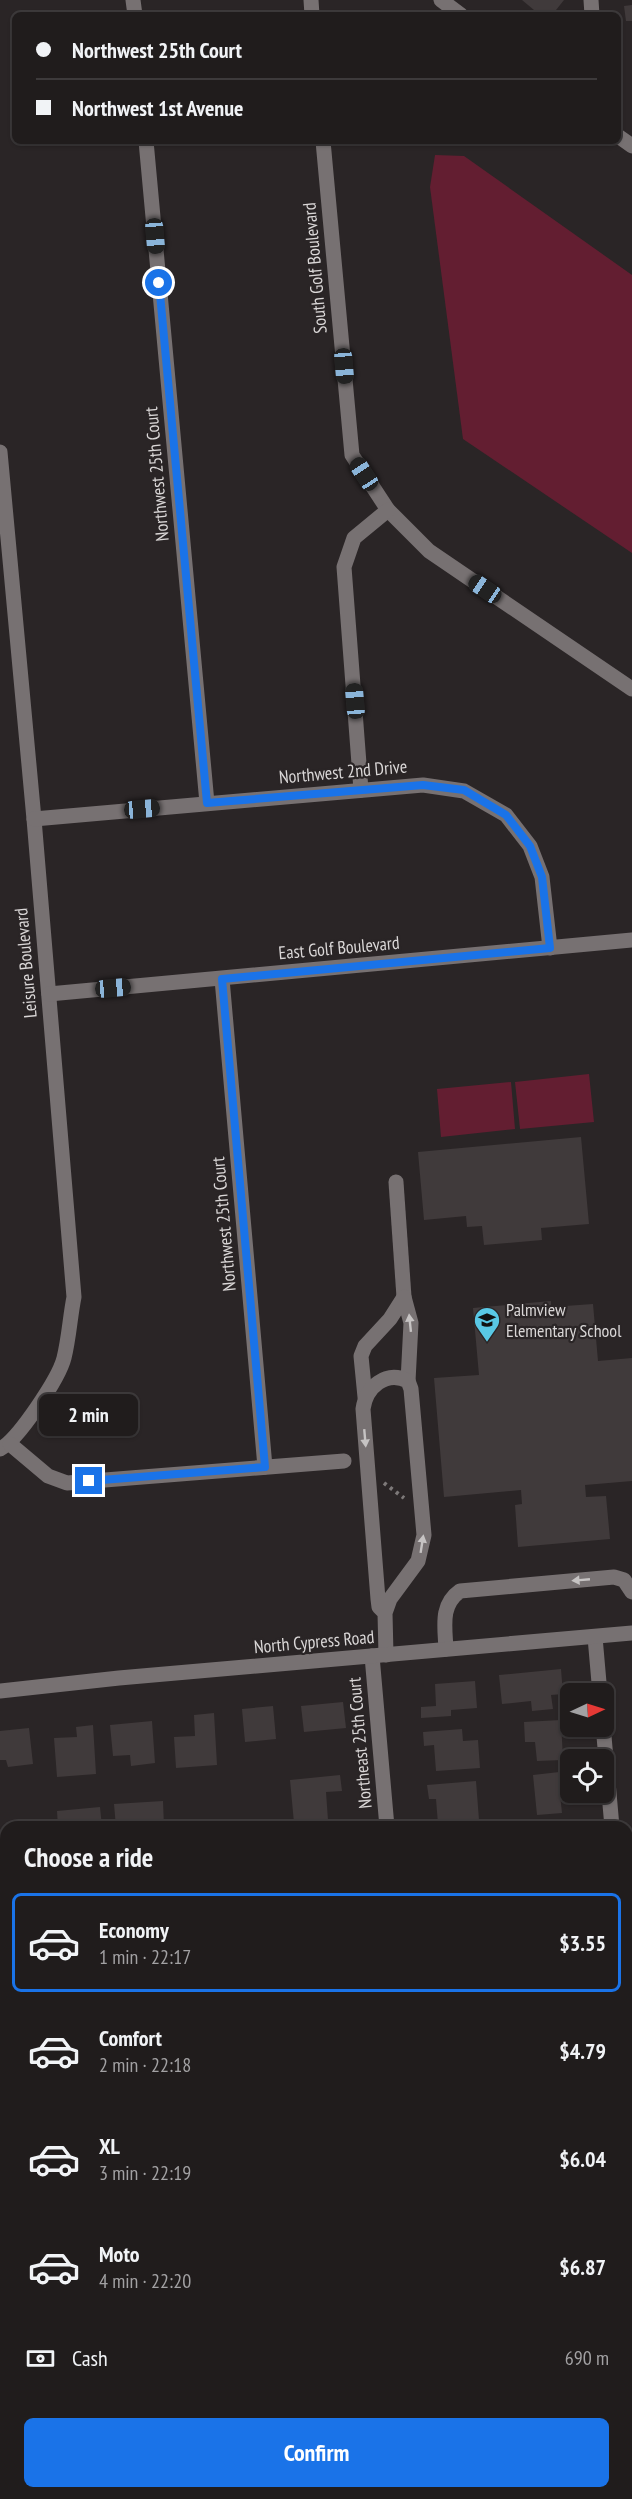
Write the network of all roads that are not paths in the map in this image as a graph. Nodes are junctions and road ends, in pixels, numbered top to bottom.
1 (441, 0) edge
2 (457, 12) edge
3 (146, 144) edge
4 (323, 144) edge
5 (0, 452) edge
6 (388, 510) junction
7 (7, 609) edge
8 (632, 689) edge
9 (361, 790) junction
10 (207, 803) junction
11 (34, 819) junction
12 (632, 940) edge
13 (550, 948) junction
14 (222, 979) junction
15 (49, 994) junction
16 (396, 1182) dead end
17 (404, 1297) junction
18 (408, 1381) junction
19 (365, 1397) junction
20 (5, 1447) edge
21 (344, 1461) dead end
22 (265, 1467) junction
23 (376, 1567) junction
24 (405, 1580) junction
25 (632, 1592) edge
26 (384, 1613) junction
27 (632, 1633) edge
28 (595, 1637) junction
29 (447, 1649) junction
30 (379, 1655) junction
31 (599, 1683) edge
32 (0, 1691) edge
33 (604, 1737) edge
34 (387, 1821) edge
35 (611, 1821) edge

1 - 2 street
3 - 10 street, Northwest 25th Court
4 - 6 street, South Golf Boulevard
5 - 7 street, Leisure Boulevard
6 - 8 street, South Golf Boulevard
6 - 9 street
7 - 11 street, Leisure Boulevard
9 - 10 street, Northwest 2nd Drive
9 - 13 street, Northwest 2nd Drive
10 - 11 street, Northwest 2nd Drive
11 - 15 street, Leisure Boulevard
12 - 13 street, East Golf Boulevard
13 - 14 street, East Golf Boulevard
14 - 15 street, East Golf Boulevard
14 - 22 street, Northwest 25th Court
15 - 20 street, Leisure Boulevard
16 - 17 street
18 -> 17 street
17 - 19 street, Northeast 25th Court
18 - 19 street
24 -> 18 street
19 -> 23 street, Northeast 25th Court
20 - 22 street
21 - 22 street
23 - 24 street
23 - 26 street, Northeast 25th Court
24 - 26 street
25 -> 29 street
26 - 30 street, Northeast 25th Court
27 - 28 street, North Cypress Road
28 - 29 street, North Cypress Road
28 - 31 street
29 - 30 street, North Cypress Road
30 - 32 street, North Cypress Road
30 - 34 street, Northeast 25th Court
33 - 35 street

